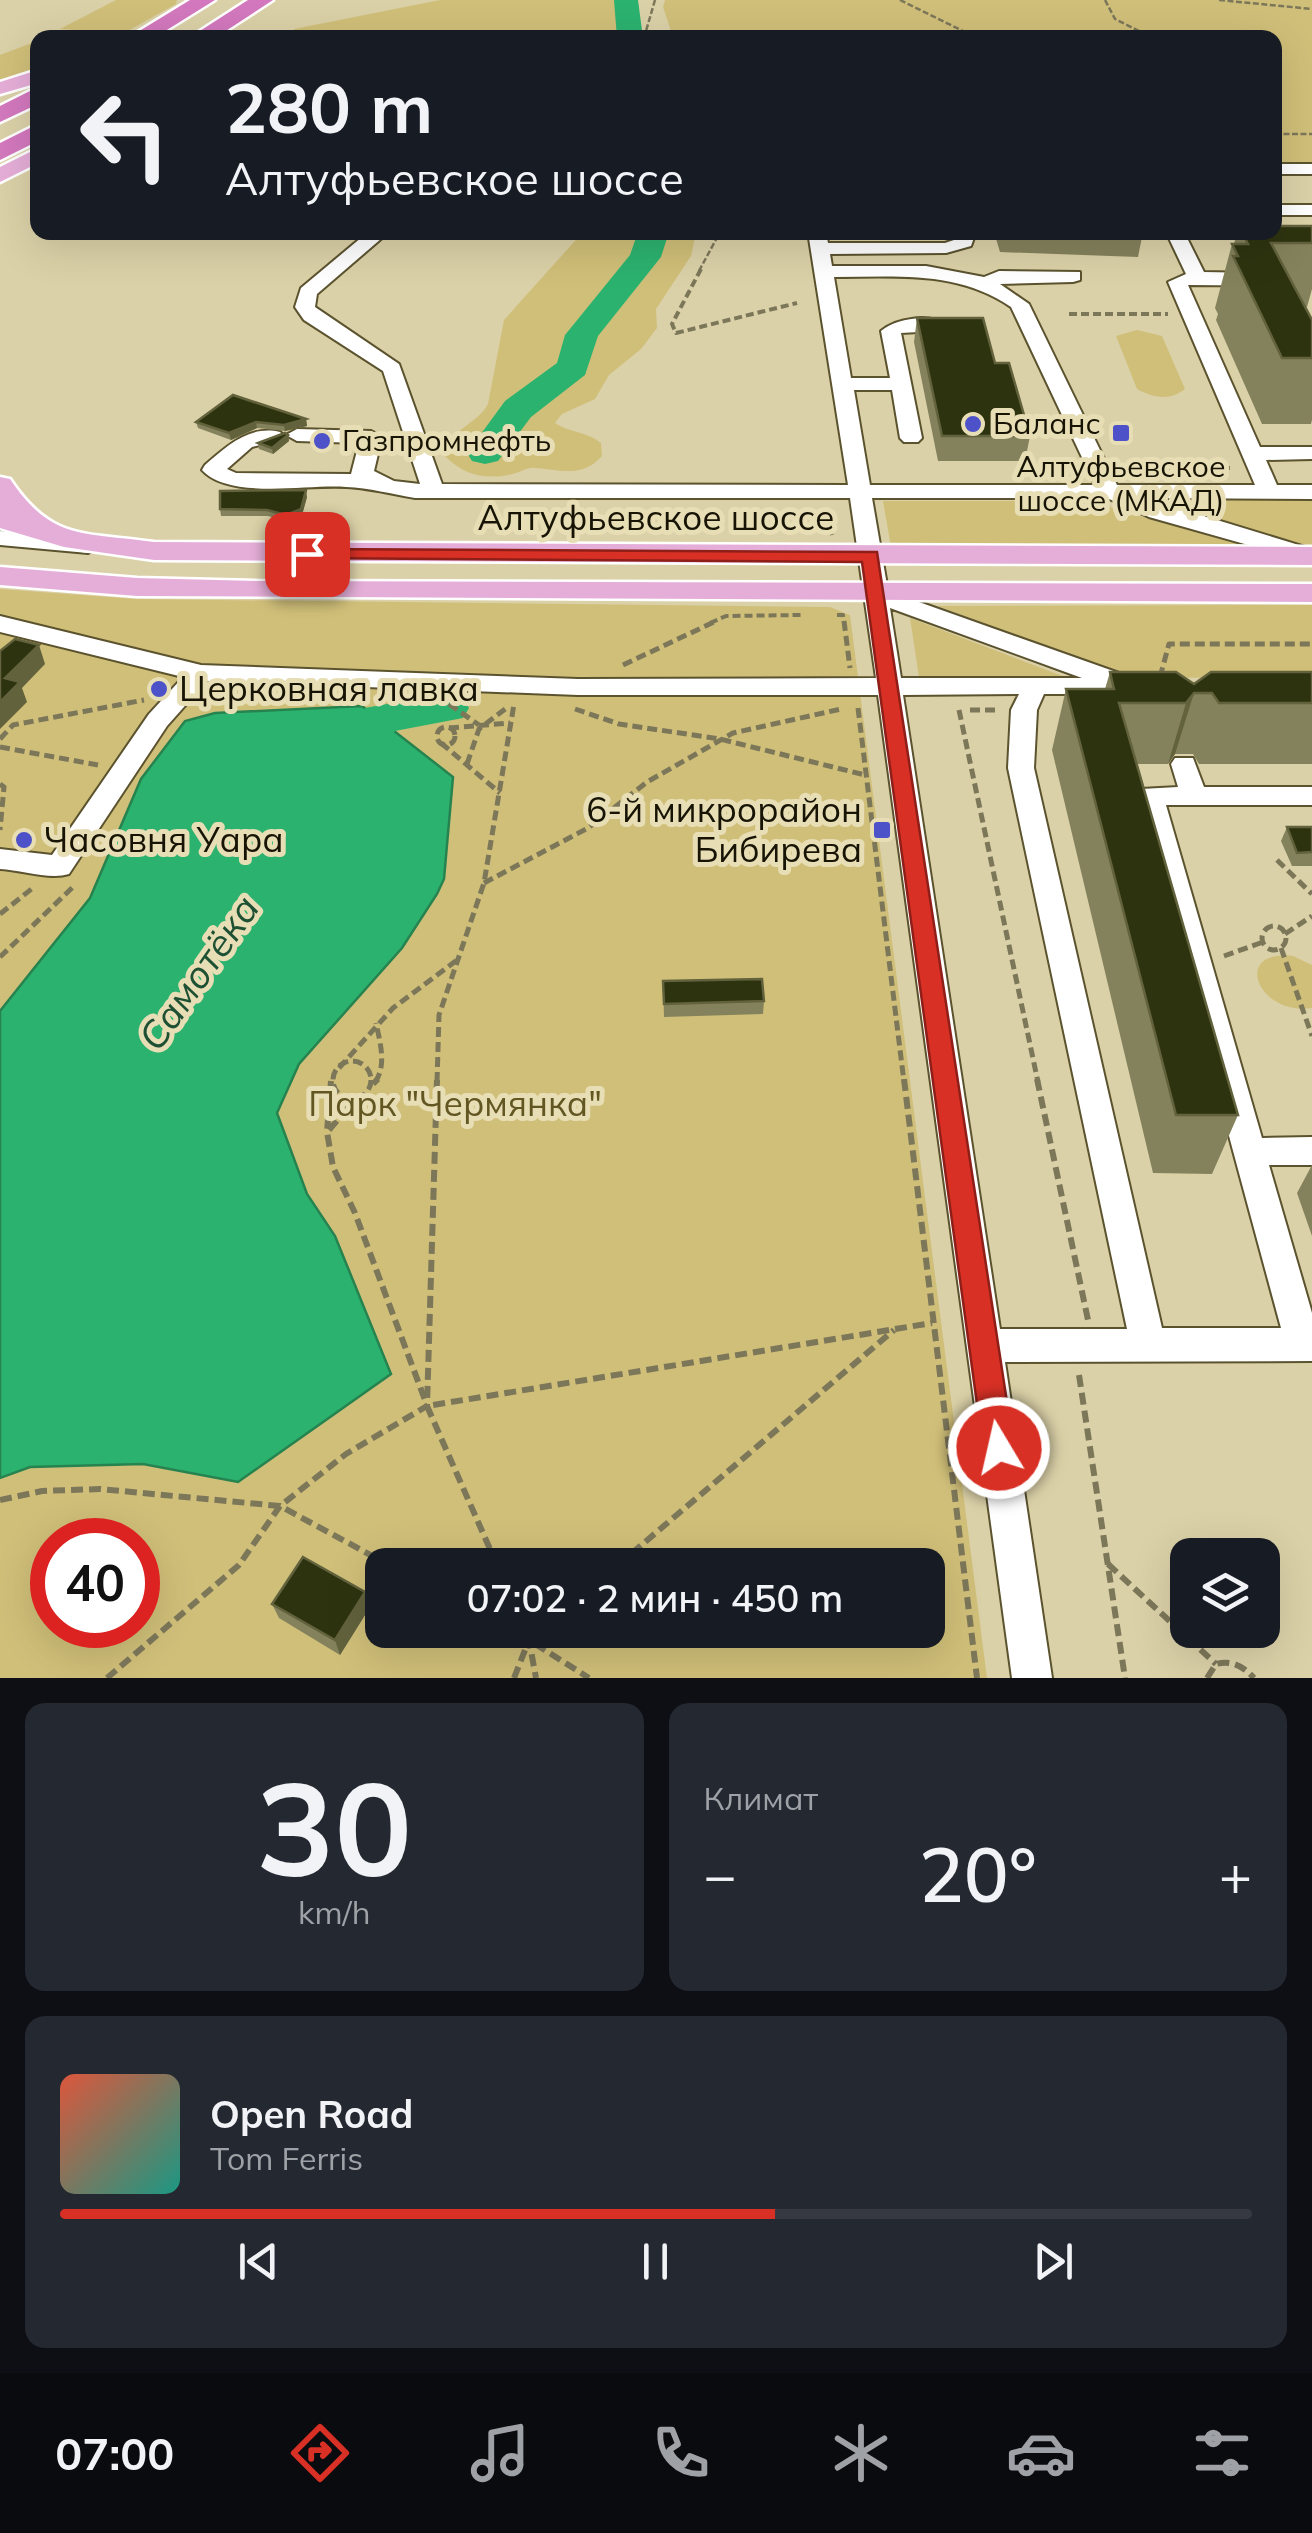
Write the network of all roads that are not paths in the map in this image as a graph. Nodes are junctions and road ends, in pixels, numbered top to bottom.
1 (206, 0) edge
2 (266, 0) edge
3 (178, 9) edge
4 (148, 30) edge
5 (213, 30) edge
6 (227, 30) edge
7 (30, 79) edge
8 (0, 88) edge
9 (30, 98) edge
10 (0, 115) edge
11 (30, 135) edge
12 (0, 152) edge
13 (30, 159) edge
14 (1312, 168) edge
15 (1282, 169) edge
16 (0, 179) edge
17 (1282, 210) edge
18 (1312, 210) edge
19 (370, 240) edge
20 (821, 240) edge
21 (855, 240) edge
22 (966, 240) edge
23 (1180, 240) edge
24 (824, 272) junction
25 (1073, 276) dead end
26 (1198, 277) junction
27 (1312, 280) edge
28 (984, 284) junction
29 (936, 326) edge
30 (841, 384) junction
31 (901, 384) junction
32 (273, 436) edge
33 (297, 436) dead end
34 (912, 438) dead end
35 (1312, 453) edge
36 (1251, 454) junction
37 (0, 486) edge
38 (405, 489) junction
39 (433, 491) junction
40 (858, 491) junction
41 (1110, 491) junction
42 (1269, 492) junction
43 (1312, 492) edge
44 (0, 518) edge
45 (41, 530) junction
46 (0, 538) edge
47 (154, 551) junction
48 (871, 556) junction
49 (1312, 556) edge
50 (0, 576) edge
51 (1312, 593) edge
52 (876, 594) junction
53 (0, 624) edge
54 (202, 673) junction
55 (890, 686) junction
56 (1035, 686) junction
57 (1184, 764) dead end
58 (1194, 796) junction
59 (1312, 796) edge
60 (0, 859) edge
61 (1248, 1152) junction
62 (1312, 1152) edge
63 (1308, 1344) edge
64 (1148, 1345) junction
65 (984, 1346) junction
66 (1032, 1678) edge

1 - 3 highway
2 - 5 highway
2 - 6 main road
3 - 4 highway
7 - 8 main road
9 - 10 highway
11 - 12 highway
13 - 16 main road
14 - 15 street
17 - 18 street
19 - 39 street
20 - 24 street
21 - 22 street
23 - 26 street
24 - 28 street
24 - 30 street
25 - 28 street
26 - 27 street
26 - 36 street
28 - 41 street
29 - 31 street
30 - 31 street
30 - 40 street
31 - 34 street
32 - 38 street
33 - 38 street
35 - 36 street
36 - 42 street
37 - 45 main road
38 - 39 street
39 - 40 street
40 - 41 street
40 - 48 street
41 - 42 street
41 - 49 street
42 - 43 street
44 - 45 main road
45 - 47 main road
46 - 47 street, Алтуфьевское шоссе
47 - 48 main road, Алтуфьевское шоссе
48 - 49 main road, Алтуфьевское шоссе
48 - 52 street
50 - 52 main road
51 - 52 main road
52 - 55 street
52 - 56 street
53 - 54 street
54 - 55 street
54 - 60 street
55 - 56 street
55 - 65 street
56 - 64 street
57 - 58 street
58 - 59 street
58 - 61 street
61 - 62 street
61 - 63 street
63 - 64 street
64 - 65 street
65 - 66 street

